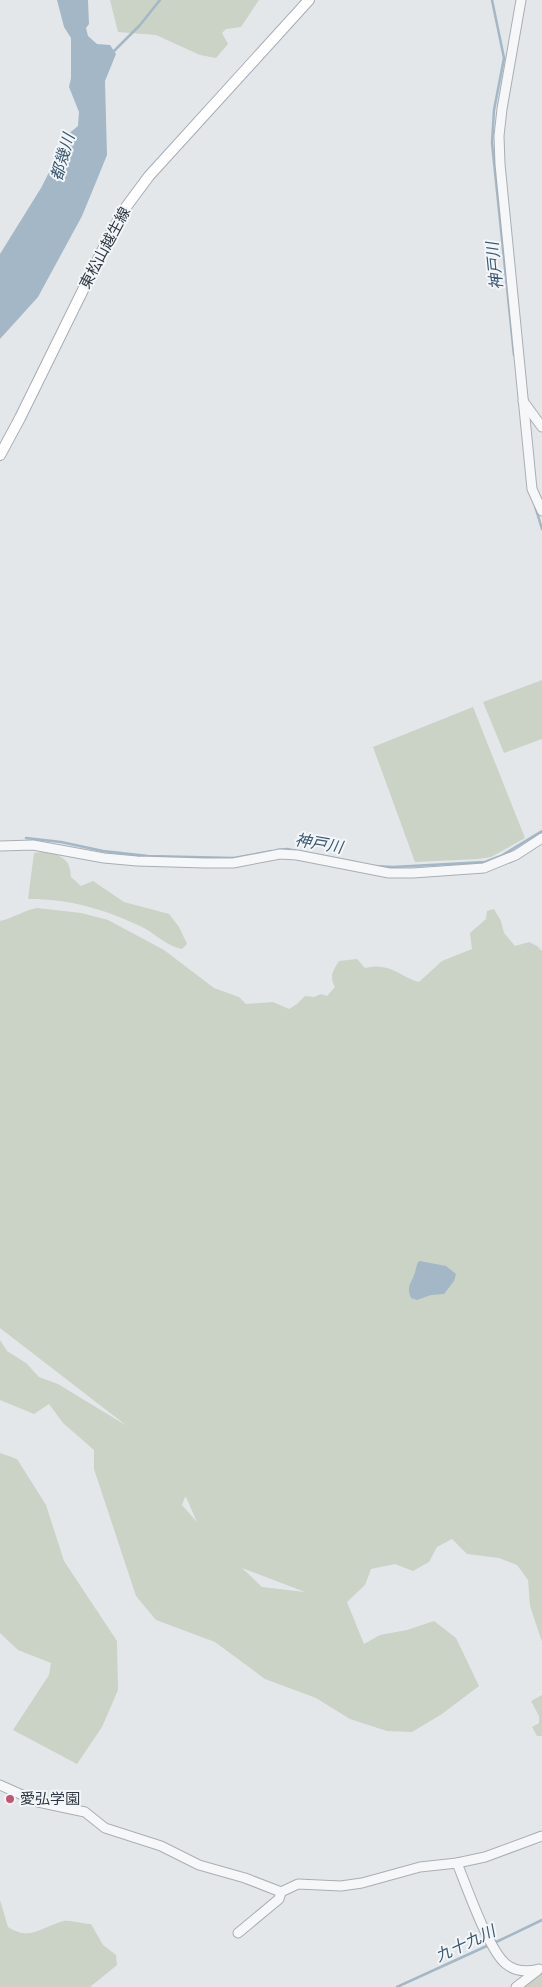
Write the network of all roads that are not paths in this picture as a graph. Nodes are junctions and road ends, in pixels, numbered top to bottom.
1 (309, 0) edge
2 (520, 0) edge
3 (523, 401) junction
4 (542, 427) edge
5 (0, 455) edge
6 (542, 511) edge
7 (542, 838) edge
8 (0, 846) edge
9 (0, 1785) edge
10 (542, 1836) edge
11 (456, 1863) junction
12 (281, 1892) junction
13 (238, 1933) dead end
14 (541, 1969) edge
15 (516, 1987) edge

1 - 5 main road, 東松山越生線
2 - 3 street
3 - 4 street
3 - 6 street
7 - 8 street
9 - 12 street
10 - 11 street
11 - 12 street
11 - 14 street
12 - 13 street
14 - 15 street

